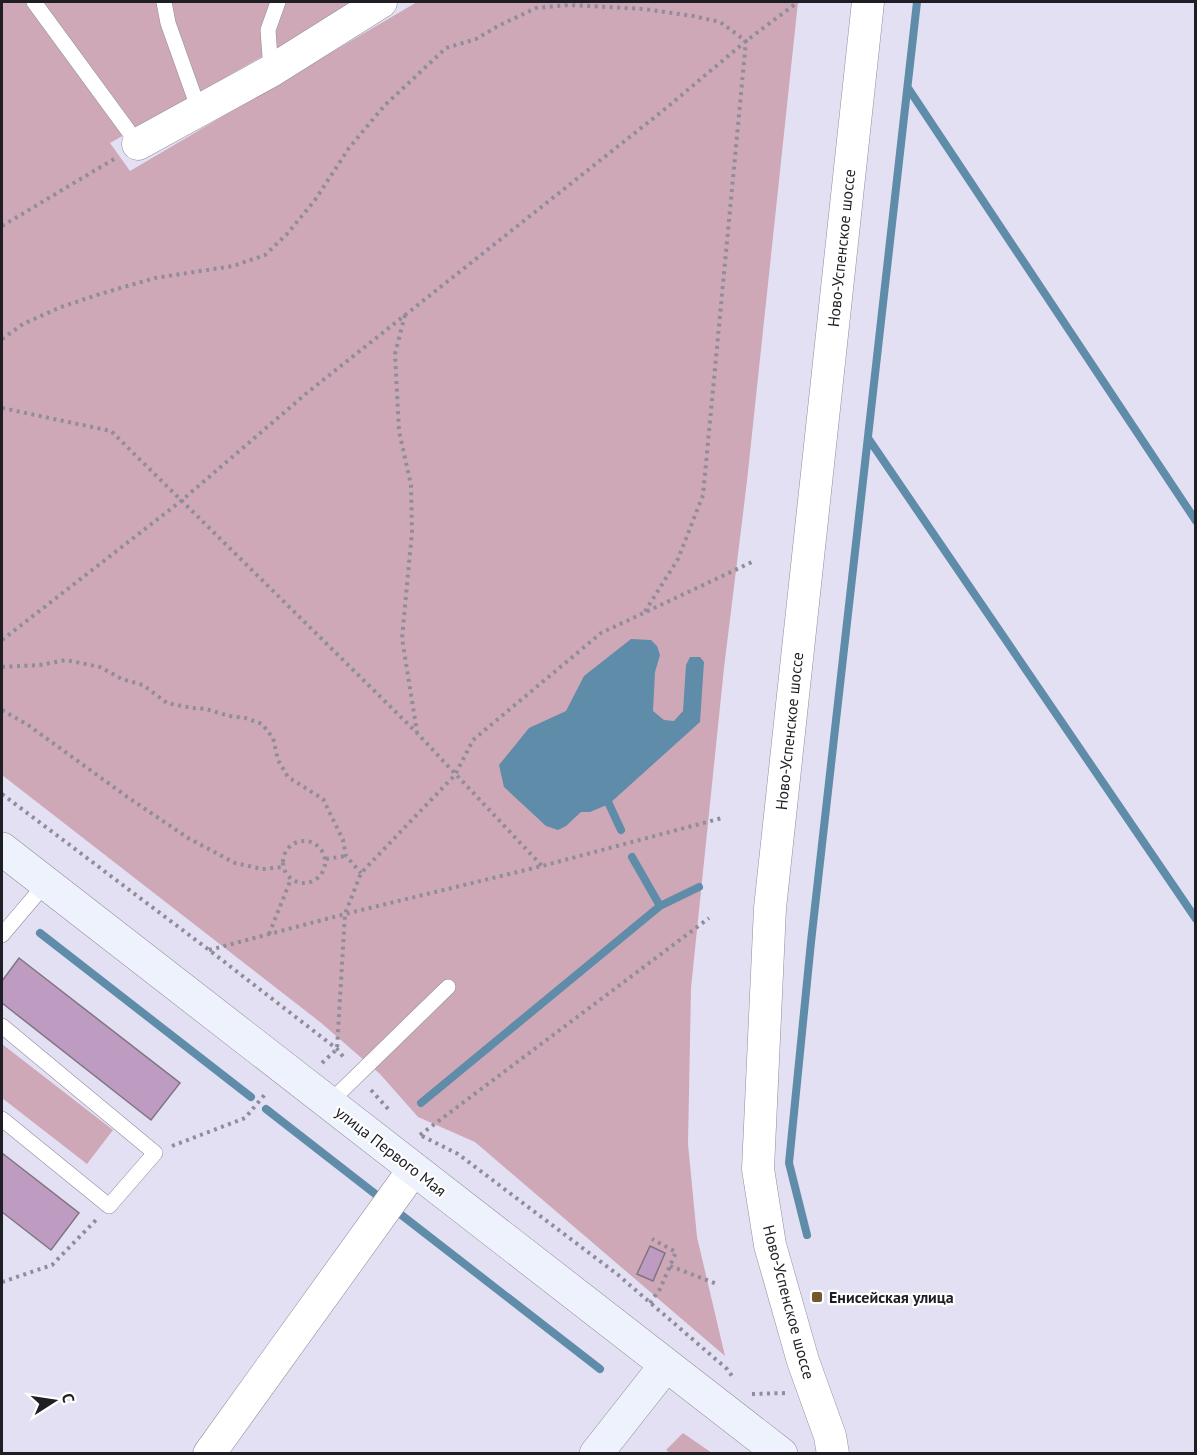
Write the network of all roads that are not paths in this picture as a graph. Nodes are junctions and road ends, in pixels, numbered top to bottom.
1 (34, 2) edge
2 (164, 2) edge
3 (278, 2) edge
4 (381, 2) edge
5 (868, 2) edge
6 (271, 71) junction
7 (199, 110) junction
8 (138, 144) joint
9 (2, 849) edge
10 (46, 883) junction
11 (2, 935) edge
12 (448, 987) dead end
13 (2, 1026) edge
14 (329, 1103) junction
15 (2, 1119) edge
16 (414, 1169) junction
17 (666, 1365) junction
18 (209, 1454) edge
19 (596, 1454) edge
20 (781, 1454) edge
21 (833, 1454) edge

1 - 8 lane
2 - 7 lane
3 - 6 lane
4 - 6 street
5 - 21 street, Ново-Успенское шоссе
6 - 7 street
7 - 8 street
9 - 10 street, улица Первого Мая
10 - 11 lane
10 - 14 street, улица Первого Мая
12 - 14 lane
13 - 15 lane
14 - 16 street, улица Первого Мая
16 - 17 street, улица Первого Мая
16 - 18 street
17 - 19 street
17 - 20 street, улица Первого Мая

